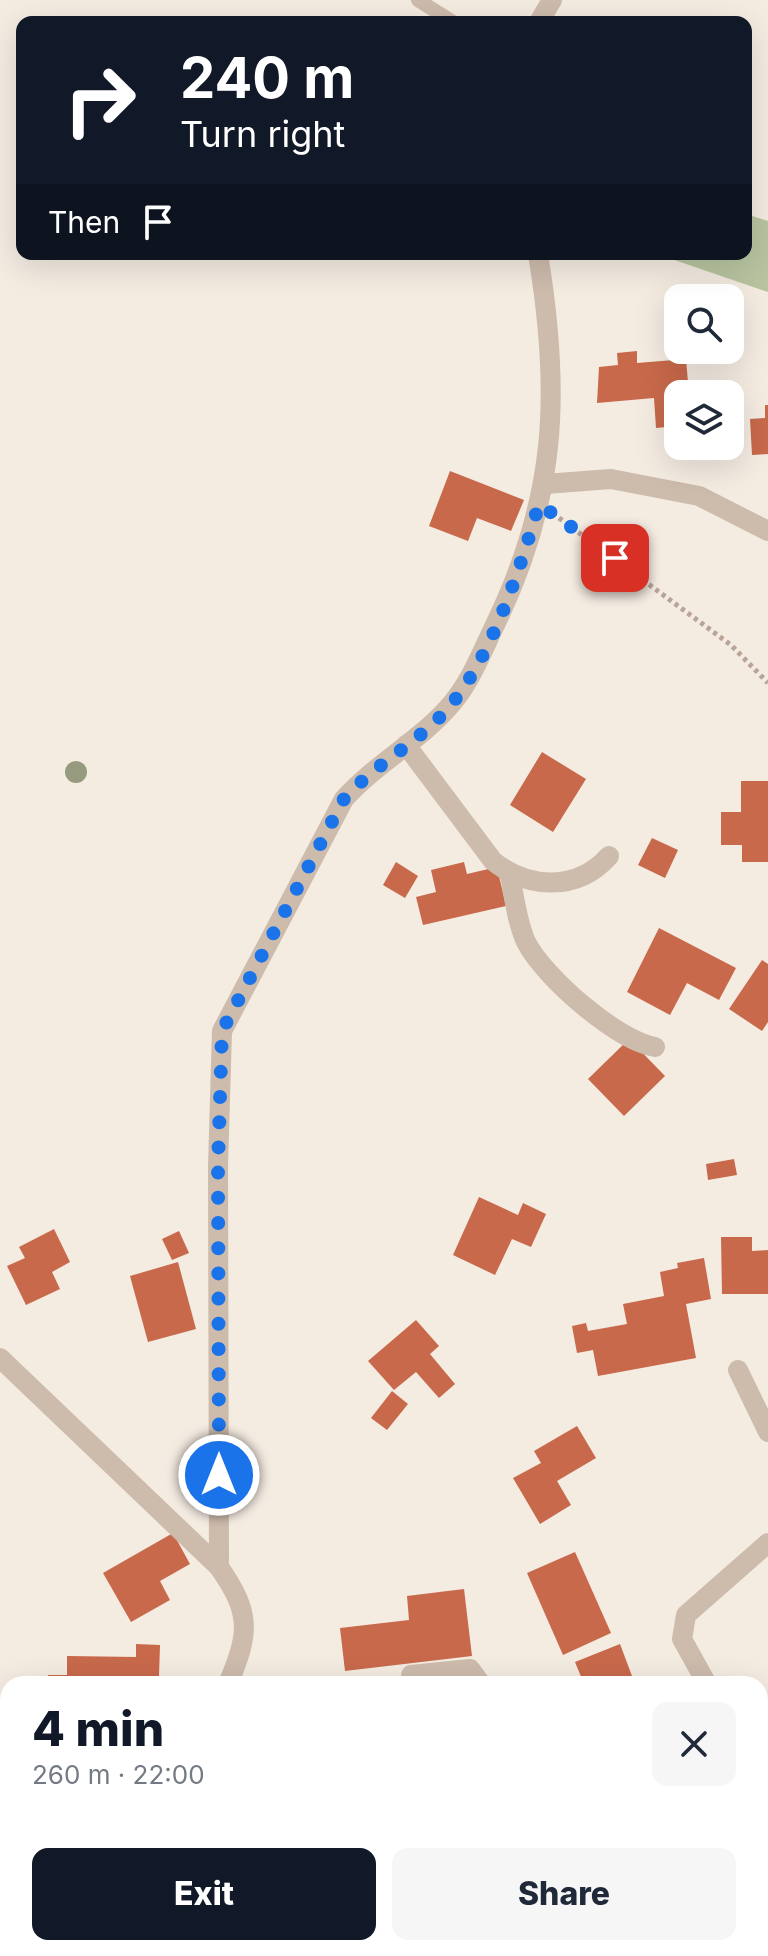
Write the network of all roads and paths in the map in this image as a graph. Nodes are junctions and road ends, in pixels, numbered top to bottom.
1 (418, 0) edge
2 (443, 16) edge
3 (539, 260) edge
4 (545, 484) junction
5 (539, 504) junction
6 (768, 531) edge
7 (768, 683) edge
8 (406, 745) junction
9 (609, 856) dead end
10 (510, 875) junction
11 (655, 1047) dead end
12 (0, 1358) edge
13 (738, 1370) dead end
14 (768, 1432) edge
15 (768, 1543) edge
16 (219, 1567) junction
17 (411, 1675) dead end
18 (230, 1676) edge
19 (475, 1676) edge
20 (703, 1676) edge

1 - 2 lane
3 - 4 street
4 - 5 street
4 - 6 street
5 - 7 path
5 - 8 street
8 - 10 street
8 - 16 street
9 - 10 street
10 - 11 street
12 - 16 street
13 - 14 street
15 - 20 street
16 - 18 street
17 - 19 street

